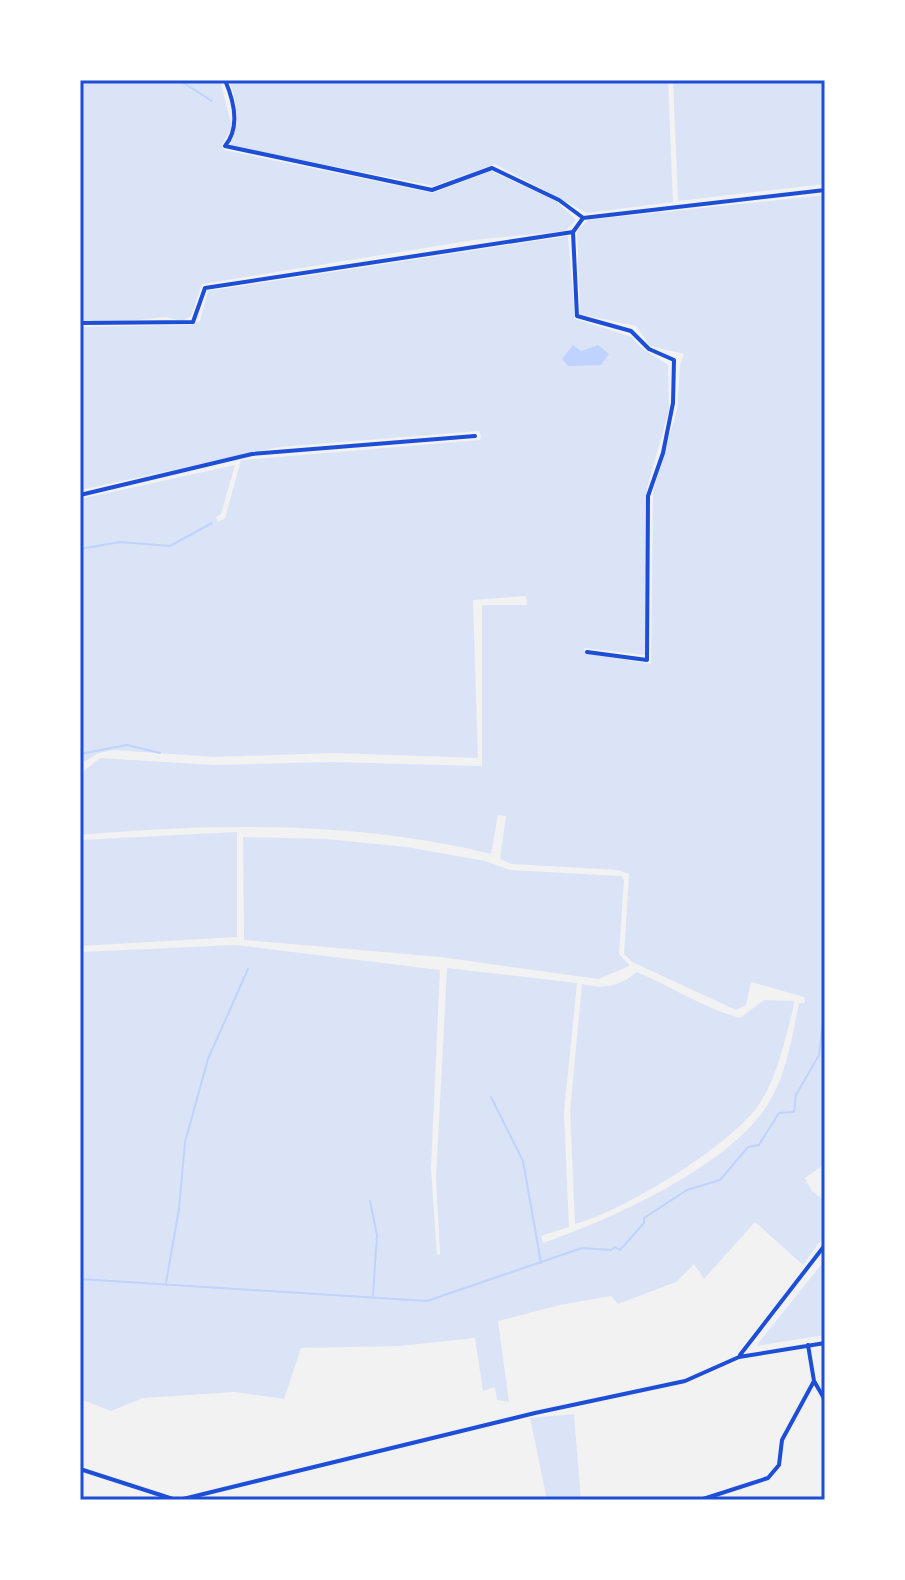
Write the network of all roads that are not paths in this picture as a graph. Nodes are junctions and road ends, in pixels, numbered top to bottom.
1 (225, 80) edge
2 (825, 190) edge
3 (583, 218) junction
4 (573, 232) junction
5 (80, 323) edge
6 (475, 436) dead end
7 (80, 495) edge
8 (587, 652) dead end
9 (825, 1245) edge
10 (825, 1343) edge
11 (808, 1345) junction
12 (739, 1357) junction
13 (814, 1381) junction
14 (825, 1400) edge
15 (80, 1469) edge
16 (178, 1500) edge
17 (700, 1500) edge

1 - 3 street
2 - 3 street
3 - 4 street
4 - 5 street
4 - 8 street
6 - 7 street
9 - 12 street
10 - 11 street
11 - 12 street
11 - 13 street
12 - 16 street
13 - 14 street
13 - 17 street
15 - 16 street

